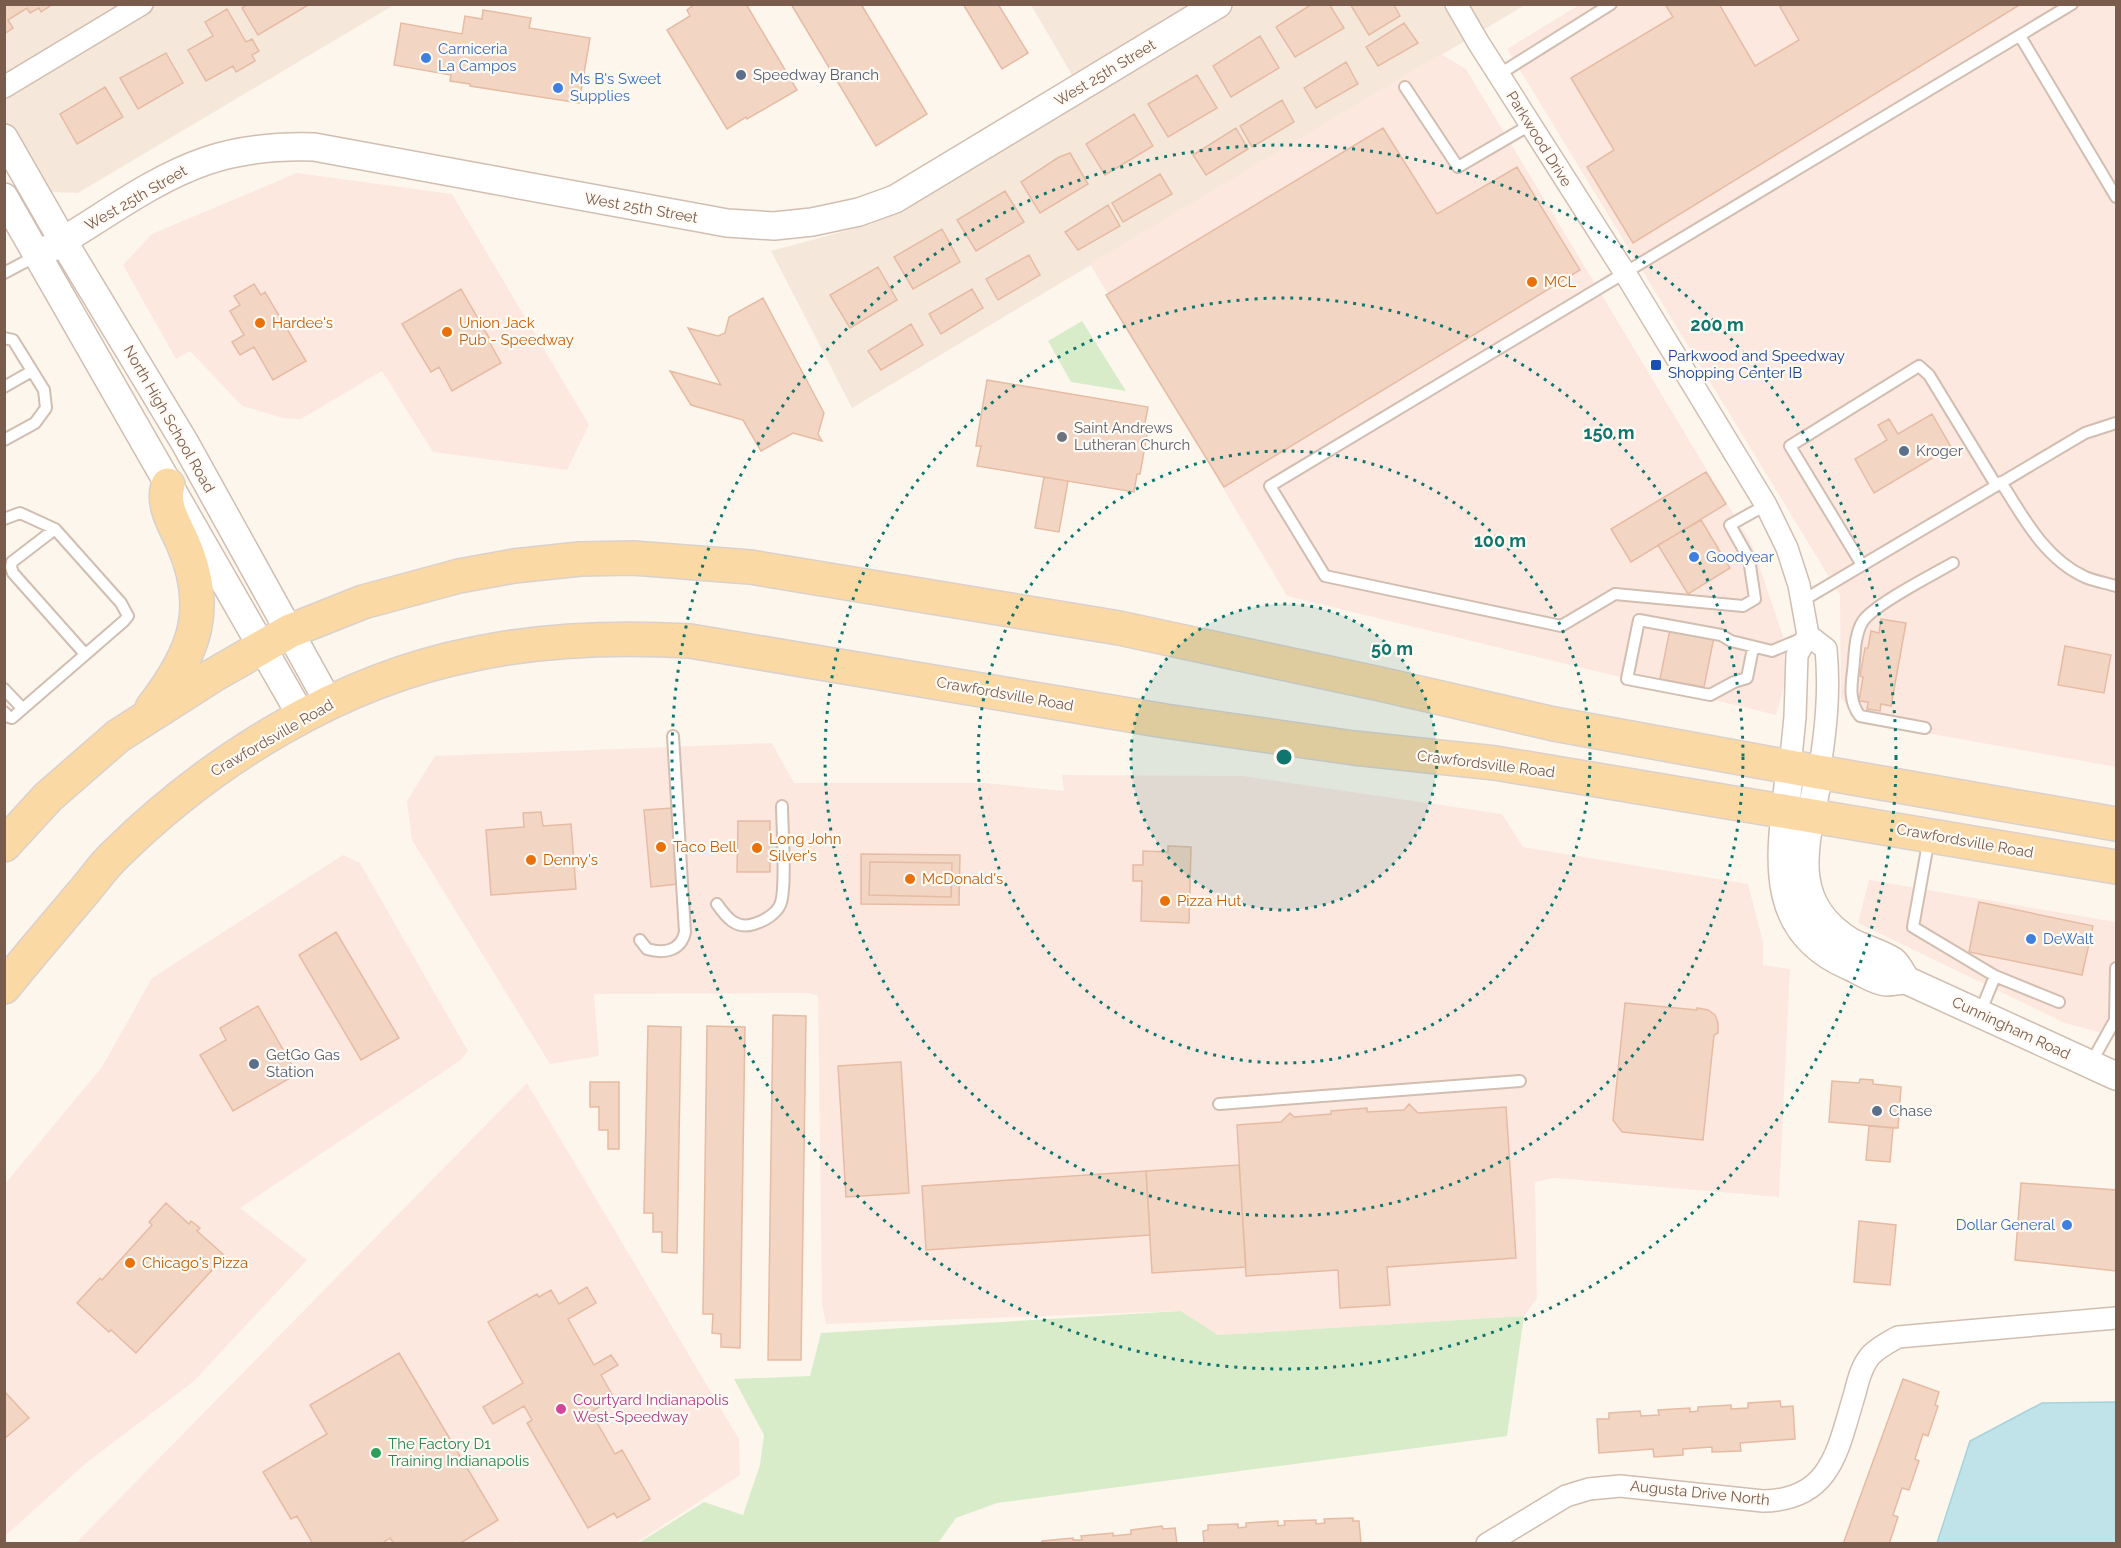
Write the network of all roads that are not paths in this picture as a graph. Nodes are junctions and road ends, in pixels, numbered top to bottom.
1 (1218, 4) edge
2 (1456, 4) edge
3 (1611, 4) edge
4 (2072, 4) edge
5 (137, 6) edge
6 (2020, 36) junction
7 (1498, 75) junction
8 (4, 87) edge
9 (1405, 87) dead end
10 (1530, 125) junction
11 (4, 138) edge
12 (4, 197) edge
13 (2116, 197) edge
14 (63, 241) junction
15 (38, 255) junction
16 (4, 273) edge
17 (1625, 273) junction
18 (4, 338) edge
19 (32, 371) junction
20 (4, 387) edge
21 (2116, 423) edge
22 (4, 440) edge
23 (1999, 484) junction
24 (168, 485) junction
25 (1766, 505) junction
26 (20, 513) junction
27 (4, 519) edge
28 (4, 526) edge
29 (55, 529) junction
30 (1953, 563) dead end
31 (1862, 565) junction
32 (2116, 586) edge
33 (1802, 601) junction
34 (1809, 635) junction
35 (276, 638) junction
36 (1753, 648) junction
37 (85, 654) junction
38 (4, 689) edge
39 (22, 708) junction
40 (316, 710) junction
41 (4, 712) edge
42 (143, 719) junction
43 (1925, 728) dead end
44 (673, 736) dead end
45 (1804, 770) junction
46 (782, 806) dead end
47 (1799, 813) junction
48 (2116, 824) edge
49 (1930, 835) junction
50 (4, 845) edge
51 (2116, 867) edge
52 (717, 904) dead end
53 (640, 940) dead end
54 (2116, 968) edge
55 (1995, 976) junction
56 (4, 987) edge
57 (2059, 1002) dead end
58 (1980, 1014) junction
59 (2091, 1065) junction
60 (2116, 1076) edge
61 (1520, 1081) dead end
62 (1219, 1104) dead end
63 (2116, 1318) edge
64 (1487, 1544) edge

1 - 14 street, West 25th Street
2 - 7 street, Parkwood Drive
3 - 7 lane
4 - 6 lane
5 - 8 street
6 - 13 lane
6 - 17 lane
7 - 10 street, Parkwood Drive
9 - 10 lane
10 - 17 street, Parkwood Drive
11 - 14 street, North High School Road
12 - 15 street, North High School Road
14 - 15 street, West 25th Street
14 - 35 street, North High School Road
15 - 16 lane
15 - 24 street, North High School Road
17 - 25 street, Parkwood Drive
17 - 25 lane
18 - 19 lane
19 - 20 lane
19 - 22 lane
21 - 23 lane
23 - 31 lane
23 - 31 lane
23 - 32 lane
24 - 35 street, North High School Road
24 - 42 main road
25 - 33 street, Parkwood Drive
26 - 27 lane
26 - 28 lane
26 - 29 lane
29 - 37 lane
29 - 37 lane
30 - 43 lane
31 - 33 lane
33 - 34 street, Parkwood Drive
34 - 36 lane
34 - 45 street
34 - 45 street
35 - 40 street, North High School Road
35 - 42 main road
35 - 45 main road
36 - 36 lane
37 - 39 lane
38 - 39 lane
39 - 41 lane
40 - 47 main road, Crawfordsville Road
40 - 56 main road, Crawfordsville Road
42 - 50 main road
44 - 53 lane
45 - 47 street, Cunningham Road
45 - 48 main road
46 - 52 lane
47 - 49 main road, Crawfordsville Road
47 - 58 street, Cunningham Road
49 - 51 main road, Crawfordsville Road
49 - 55 lane
54 - 59 lane
55 - 57 lane
55 - 58 lane
58 - 59 street, Cunningham Road
59 - 60 street, Cunningham Road
61 - 62 lane
63 - 64 street, Augusta Drive North

